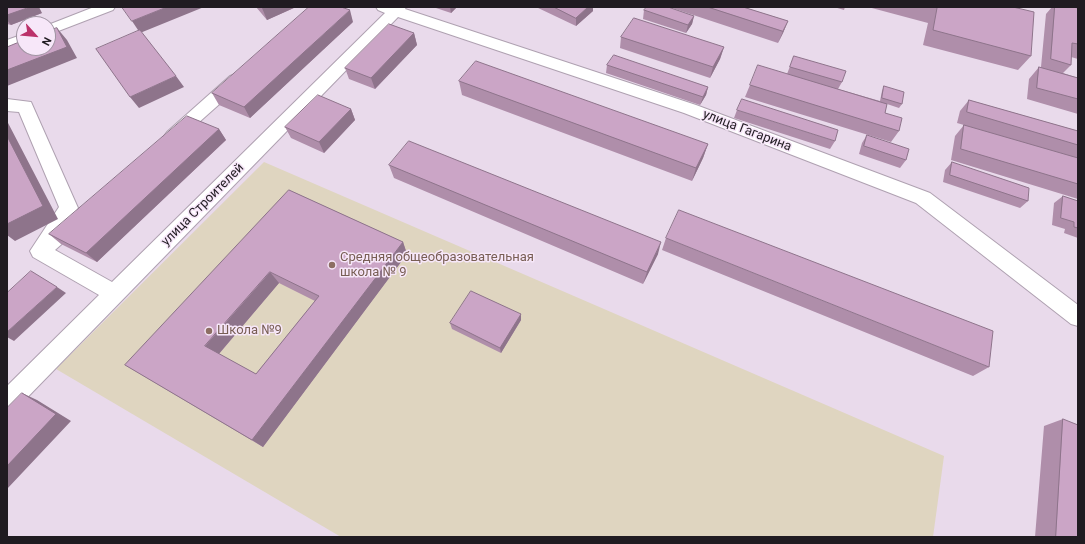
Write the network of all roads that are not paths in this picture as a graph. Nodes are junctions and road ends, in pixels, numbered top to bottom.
1 (108, 7) edge
2 (392, 8) edge
3 (56, 27) edge
4 (248, 69) edge
5 (7, 105) edge
6 (159, 148) edge
7 (88, 210) edge
8 (40, 252) junction
9 (115, 294) junction
10 (1078, 317) edge
11 (7, 402) edge

1 - 3 street
2 - 9 street, улица Строителей
2 - 10 street, улица Гагарина
4 - 6 street
5 - 8 street
7 - 8 street
8 - 9 street
9 - 11 street, улица Строителей

